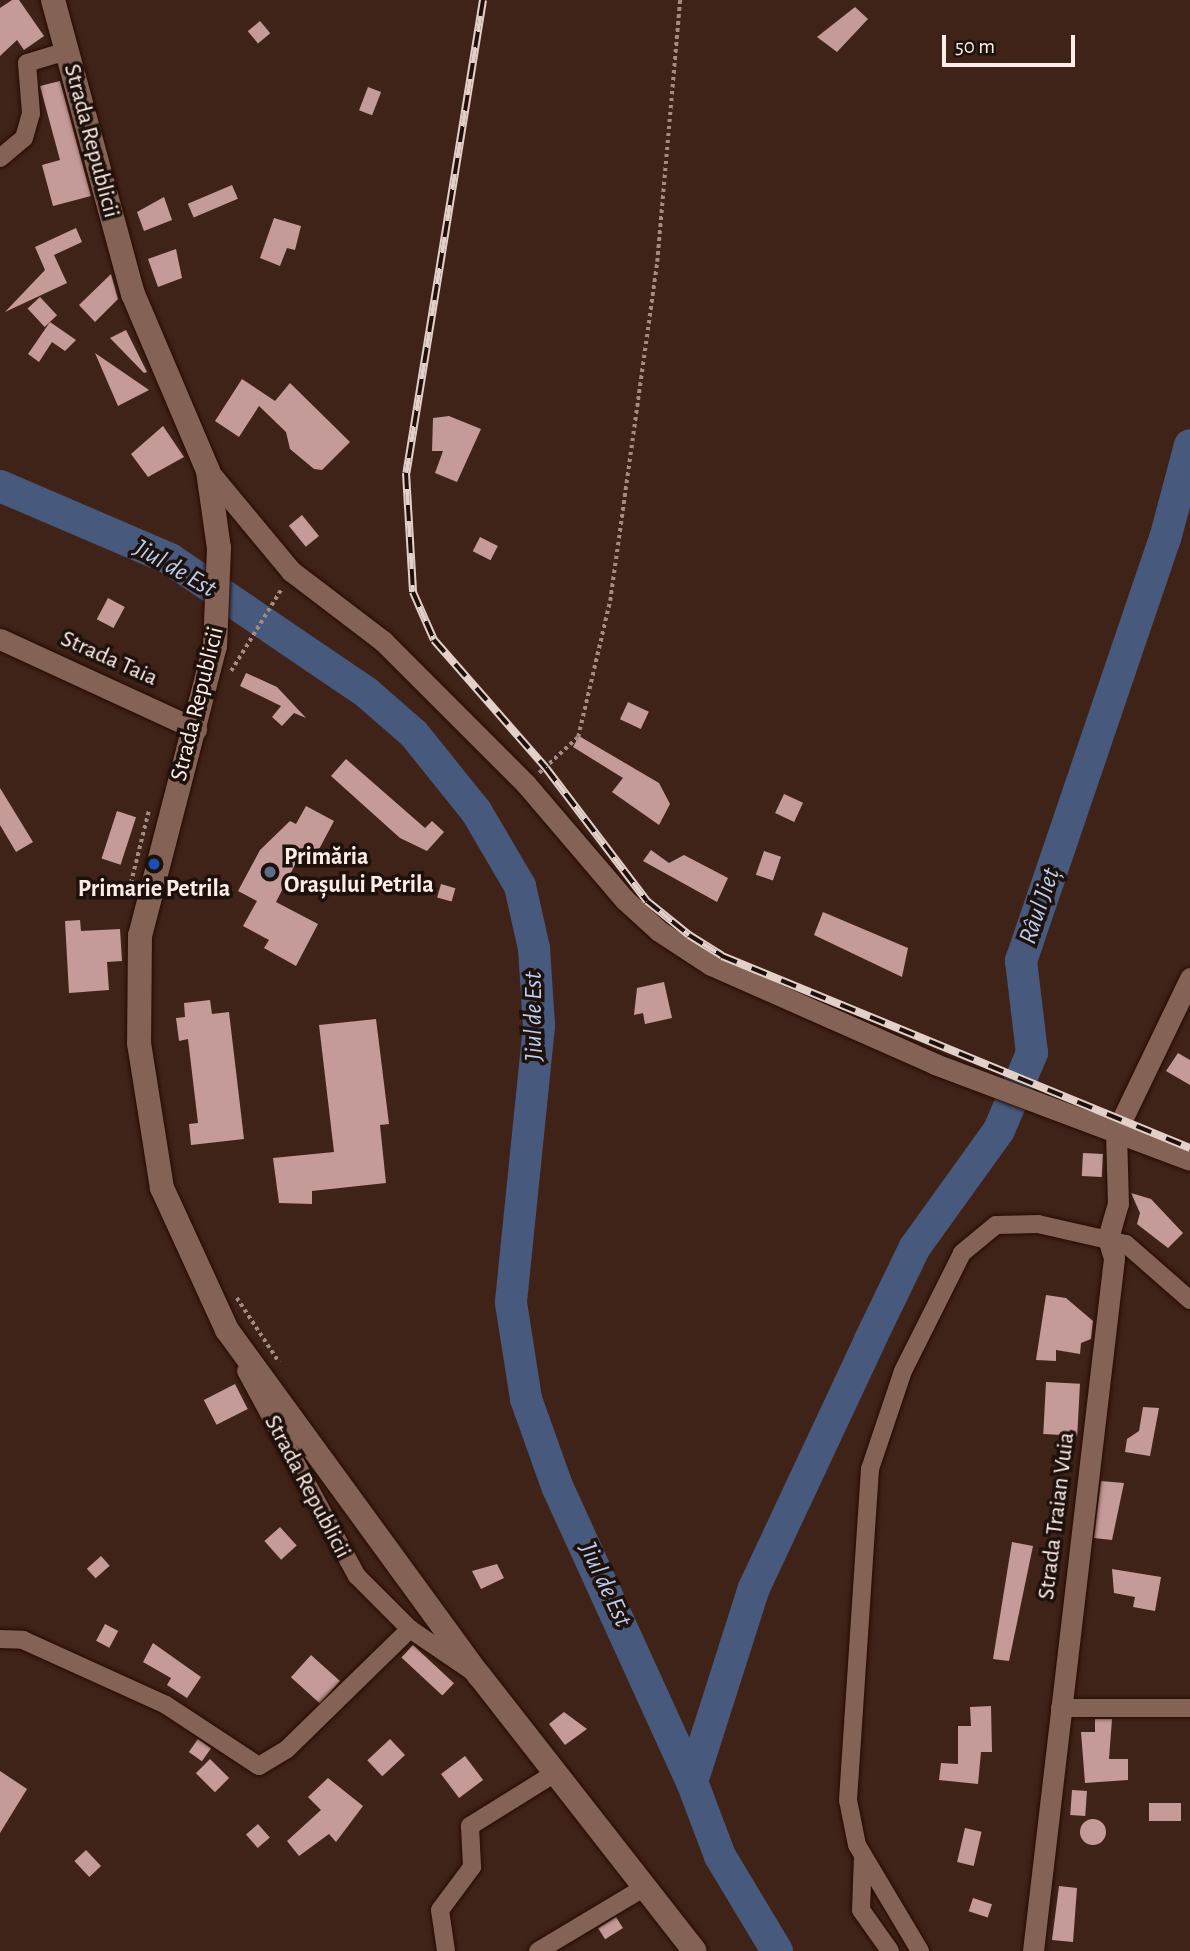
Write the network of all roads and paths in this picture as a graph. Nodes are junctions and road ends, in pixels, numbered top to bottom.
1 (53, 0) edge
2 (680, 0) edge
3 (67, 51) junction
4 (0, 158) edge
5 (208, 471) junction
6 (272, 607) dead end
7 (0, 639) edge
8 (246, 652) dead end
9 (195, 729) junction
10 (526, 783) junction
11 (154, 797) dead end
12 (128, 902) dead end
13 (1190, 978) edge
14 (1116, 1132) junction
15 (1190, 1160) edge
16 (1108, 1238) junction
17 (231, 1288) dead end
18 (1190, 1300) edge
19 (226, 1330) junction
20 (281, 1365) dead end
21 (410, 1629) junction
22 (0, 1639) edge
23 (479, 1675) junction
24 (1060, 1708) junction
25 (1190, 1708) edge
26 (555, 1773) junction
27 (863, 1856) junction
28 (645, 1887) junction
29 (446, 1951) edge
30 (538, 1951) edge
31 (695, 1951) edge
32 (890, 1951) edge
33 (920, 1951) edge
34 (1033, 1951) edge

1 - 3 main road, Strada Republicii
2 - 10 path
3 - 4 street
3 - 5 main road, Strada Republicii
5 - 9 main road, Strada Republicii
5 - 10 street
6 - 8 path
7 - 9 street, Strada Taia
9 - 19 main road, Strada Republicii
10 - 14 street
11 - 12 path
13 - 14 street, Strada Traian Vuia
14 - 15 street
14 - 16 street, Strada Traian Vuia
16 - 18 street
16 - 24 street, Strada Traian Vuia
16 - 27 street
17 - 20 path
19 - 21 street, Strada Republicii
19 - 23 main road, Strada Republicii
21 - 22 street
21 - 23 street, Strada Republicii
23 - 26 main road, Strada Republicii
24 - 25 street
24 - 34 street, Strada Traian Vuia
26 - 28 main road, Strada Republicii
26 - 29 street
27 - 32 street
27 - 33 street
28 - 30 street
28 - 31 main road, Strada Republicii

